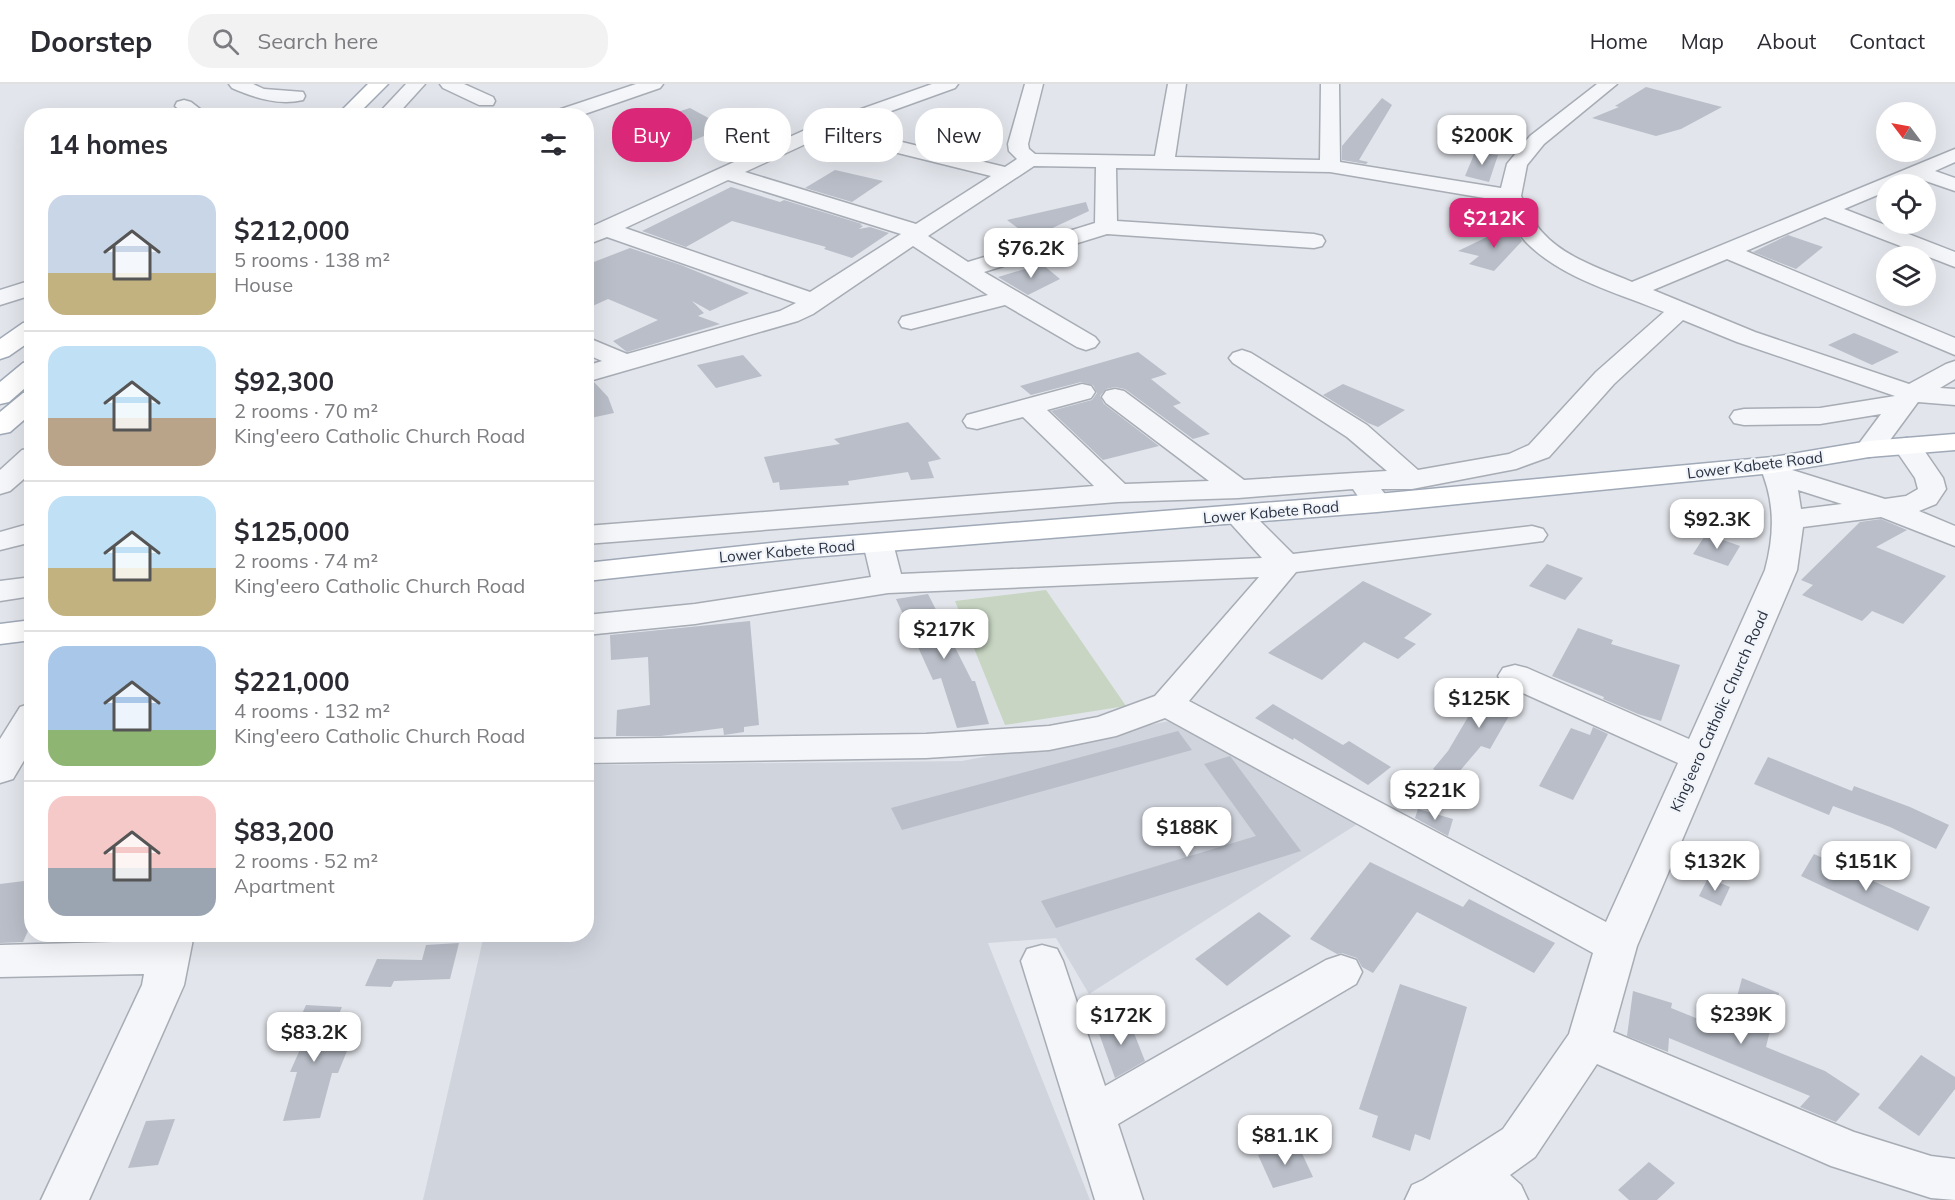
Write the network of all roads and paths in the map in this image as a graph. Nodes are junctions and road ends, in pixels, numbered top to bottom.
1 (238, 84) edge
2 (379, 84) edge
3 (416, 84) edge
4 (449, 84) edge
5 (654, 84) edge
6 (949, 84) edge
7 (1034, 84) edge
8 (1177, 84) edge
9 (1330, 84) edge
10 (1608, 84) edge
11 (303, 90) edge
12 (486, 101) dead end
13 (283, 108) edge
14 (354, 108) edge
15 (393, 108) edge
16 (584, 108) edge
17 (882, 108) edge
18 (803, 138) edge
19 (903, 148) edge
20 (1955, 155) edge
21 (1030, 160) junction
22 (1106, 161) junction
23 (1164, 162) junction
24 (1330, 166) junction
25 (1916, 171) junction
26 (726, 173) junction
27 (1008, 174) junction
28 (1955, 185) edge
29 (1510, 196) junction
30 (1826, 210) junction
31 (1106, 227) junction
32 (596, 233) edge
33 (916, 234) junction
34 (1314, 241) dead end
35 (1727, 251) junction
36 (1955, 260) edge
37 (965, 270) junction
38 (24, 290) edge
39 (1631, 291) junction
40 (1008, 297) junction
41 (0, 298) edge
42 (813, 301) junction
43 (1680, 310) junction
44 (911, 322) dead end
45 (24, 334) edge
46 (1086, 342) dead end
47 (1955, 347) edge
48 (0, 351) edge
49 (594, 352) edge
50 (1242, 358) dead end
51 (626, 363) junction
52 (1955, 369) edge
53 (594, 372) edge
54 (24, 375) edge
55 (1082, 392) dead end
56 (0, 396) edge
57 (1115, 397) dead end
58 (1955, 397) edge
59 (1907, 398) junction
60 (24, 406) edge
61 (1029, 408) junction
62 (1744, 417) dead end
63 (977, 421) dead end
64 (0, 426) edge
65 (1955, 442) edge
66 (1907, 446) junction
67 (1869, 449) junction
68 (24, 463) edge
69 (1776, 470) junction
70 (1412, 480) junction
71 (0, 485) edge
72 (1369, 492) junction
73 (1118, 493) junction
74 (1238, 502) junction
75 (1885, 508) junction
76 (1789, 520) junction
77 (24, 534) edge
78 (594, 534) edge
79 (1532, 535) dead end
80 (1955, 537) edge
81 (0, 541) edge
82 (878, 543) junction
83 (1286, 565) junction
84 (594, 571) edge
85 (888, 584) junction
86 (24, 587) edge
87 (0, 591) edge
88 (594, 624) edge
89 (24, 631) edge
90 (0, 634) edge
91 (1515, 676) dead end
92 (1167, 704) junction
93 (24, 729) edge
94 (594, 750) edge
95 (1699, 758) junction
96 (0, 770) edge
97 (172, 946) edge
98 (1616, 946) junction
99 (0, 961) edge
100 (1042, 961) dead end
101 (1341, 972) dead end
102 (1589, 1041) junction
103 (1092, 1116) junction
104 (1955, 1180) edge
105 (1490, 1186) edge
106 (65, 1200) edge
107 (1119, 1200) edge
108 (1429, 1200) edge

1 - 11 street
2 - 14 main road
3 - 15 street
4 - 12 street
5 - 16 street
6 - 17 street
7 - 21 street
8 - 23 street
9 - 24 street
10 - 29 street
11 - 13 street
18 - 26 street
19 - 27 street
20 - 25 street
21 - 22 street
21 - 27 street
22 - 23 street
22 - 31 street
23 - 24 street
24 - 29 street
25 - 28 street
25 - 30 street
26 - 32 street
26 - 33 street
27 - 33 street
29 - 39 street
30 - 35 street
30 - 36 street
31 - 34 street
31 - 37 street
32 - 42 street
33 - 37 street
33 - 42 street
35 - 39 street
35 - 47 street
37 - 40 street
38 - 41 street
39 - 43 street
40 - 44 street
40 - 46 street
42 - 51 street
43 - 59 street
43 - 70 street
45 - 48 main road
49 - 51 street
50 - 70 street
51 - 53 street
52 - 59 street
54 - 56 main road
55 - 61 street
57 - 74 street
58 - 59 street
59 - 62 street
59 - 67 street
60 - 64 main road
61 - 63 street
61 - 73 street
65 - 66 main road, Lower Kabete Road
66 - 67 main road, Lower Kabete Road
66 - 75 street
67 - 69 main road, Lower Kabete Road
68 - 71 street
69 - 72 main road, Lower Kabete Road
69 - 75 street
69 - 76 street, King'eero Catholic Church Road
70 - 72 street
72 - 74 main road, Lower Kabete Road
73 - 74 street
73 - 78 street
74 - 82 main road, Lower Kabete Road
74 - 83 street
75 - 76 street
75 - 80 street
76 - 95 street, King'eero Catholic Church Road
77 - 81 street
79 - 83 street
82 - 84 main road, Lower Kabete Road
82 - 85 street
83 - 85 street
83 - 92 street
85 - 88 street
86 - 87 street
89 - 90 main road
91 - 95 street
92 - 94 street
92 - 98 street
93 - 96 street
95 - 98 street, King'eero Catholic Church Road
97 - 99 street
97 - 106 street
98 - 102 street, King'eero Catholic Church Road
100 - 103 street
101 - 103 street
102 - 104 street
102 - 105 street, King'eero Catholic Church Road
103 - 107 street
105 - 108 street, King'eero Catholic Church Road

